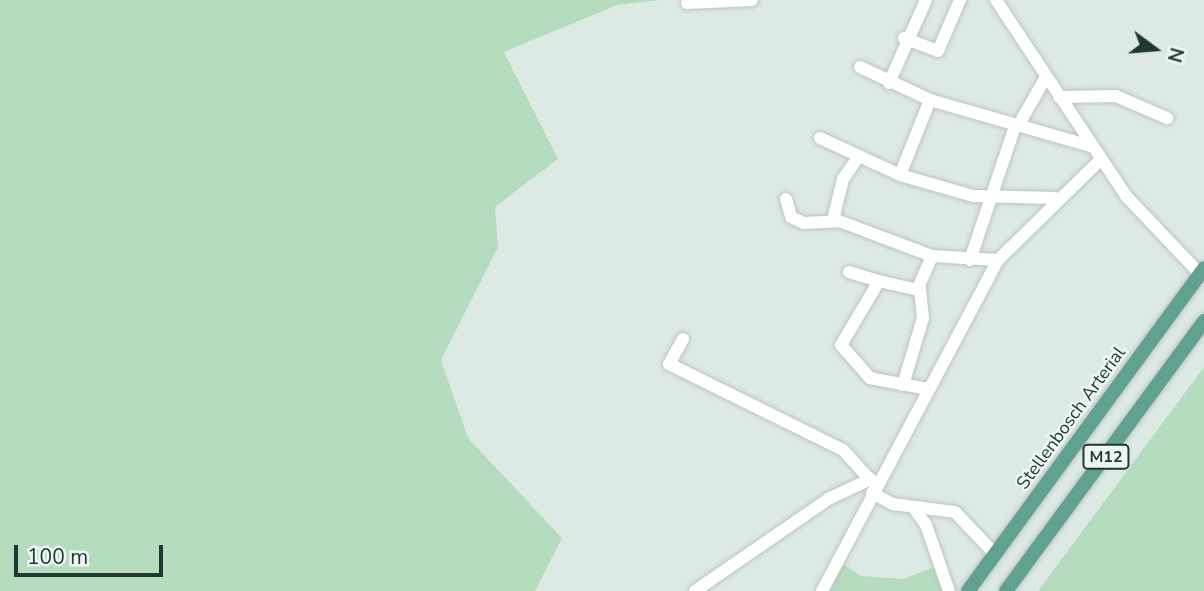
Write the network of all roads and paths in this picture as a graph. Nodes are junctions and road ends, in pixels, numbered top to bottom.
1 (752, 0) edge
2 (926, 0) edge
3 (960, 0) edge
4 (996, 0) edge
5 (687, 3) dead end
6 (904, 38) junction
7 (860, 67) dead end
8 (1046, 77) junction
9 (889, 83) junction
10 (1059, 97) junction
11 (930, 100) junction
12 (1167, 118) dead end
13 (1016, 126) junction
14 (820, 138) dead end
15 (1090, 146) junction
16 (859, 156) junction
17 (1100, 160) junction
18 (900, 175) junction
19 (987, 198) junction
20 (1055, 198) junction
21 (786, 199) dead end
22 (833, 220) junction
23 (932, 256) junction
24 (970, 260) junction
25 (998, 260) junction
26 (1202, 271) edge
27 (849, 272) dead end
28 (879, 281) junction
29 (920, 288) junction
30 (1204, 321) edge
31 (683, 339) dead end
32 (903, 385) junction
33 (928, 389) junction
34 (873, 486) junction
35 (913, 507) junction
36 (995, 554) junction
37 (711, 588) edge
38 (695, 591) edge
39 (821, 591) edge
40 (949, 591) edge
41 (968, 591) edge
42 (1006, 591) edge

1 - 5 street
2 - 6 street
3 - 6 street
4 - 8 street
6 - 9 street
7 - 9 street
8 - 10 street
8 - 13 street
9 - 11 street
10 - 12 street
10 - 15 street
11 - 13 street
11 - 18 street
13 - 15 street
13 - 19 street
14 - 16 street
15 - 17 street
16 - 18 street
16 - 22 street
17 - 20 street
17 - 26 street
18 - 19 street
19 - 20 street
19 - 24 street
20 - 25 street
21 - 22 street
22 - 23 street
23 - 24 street
23 - 29 street
24 - 25 street
25 - 33 street
26 - 36 main road, Stellenbosch Arterial / M12
27 - 28 street
28 - 29 street
28 - 32 street
29 - 32 street
30 - 42 main road, M12
31 - 34 street
32 - 33 street
33 - 34 street
34 - 35 street
34 - 37 street
34 - 39 street
35 - 36 street
35 - 40 street
36 - 41 main road, Stellenbosch Arterial / M12
37 - 38 street

